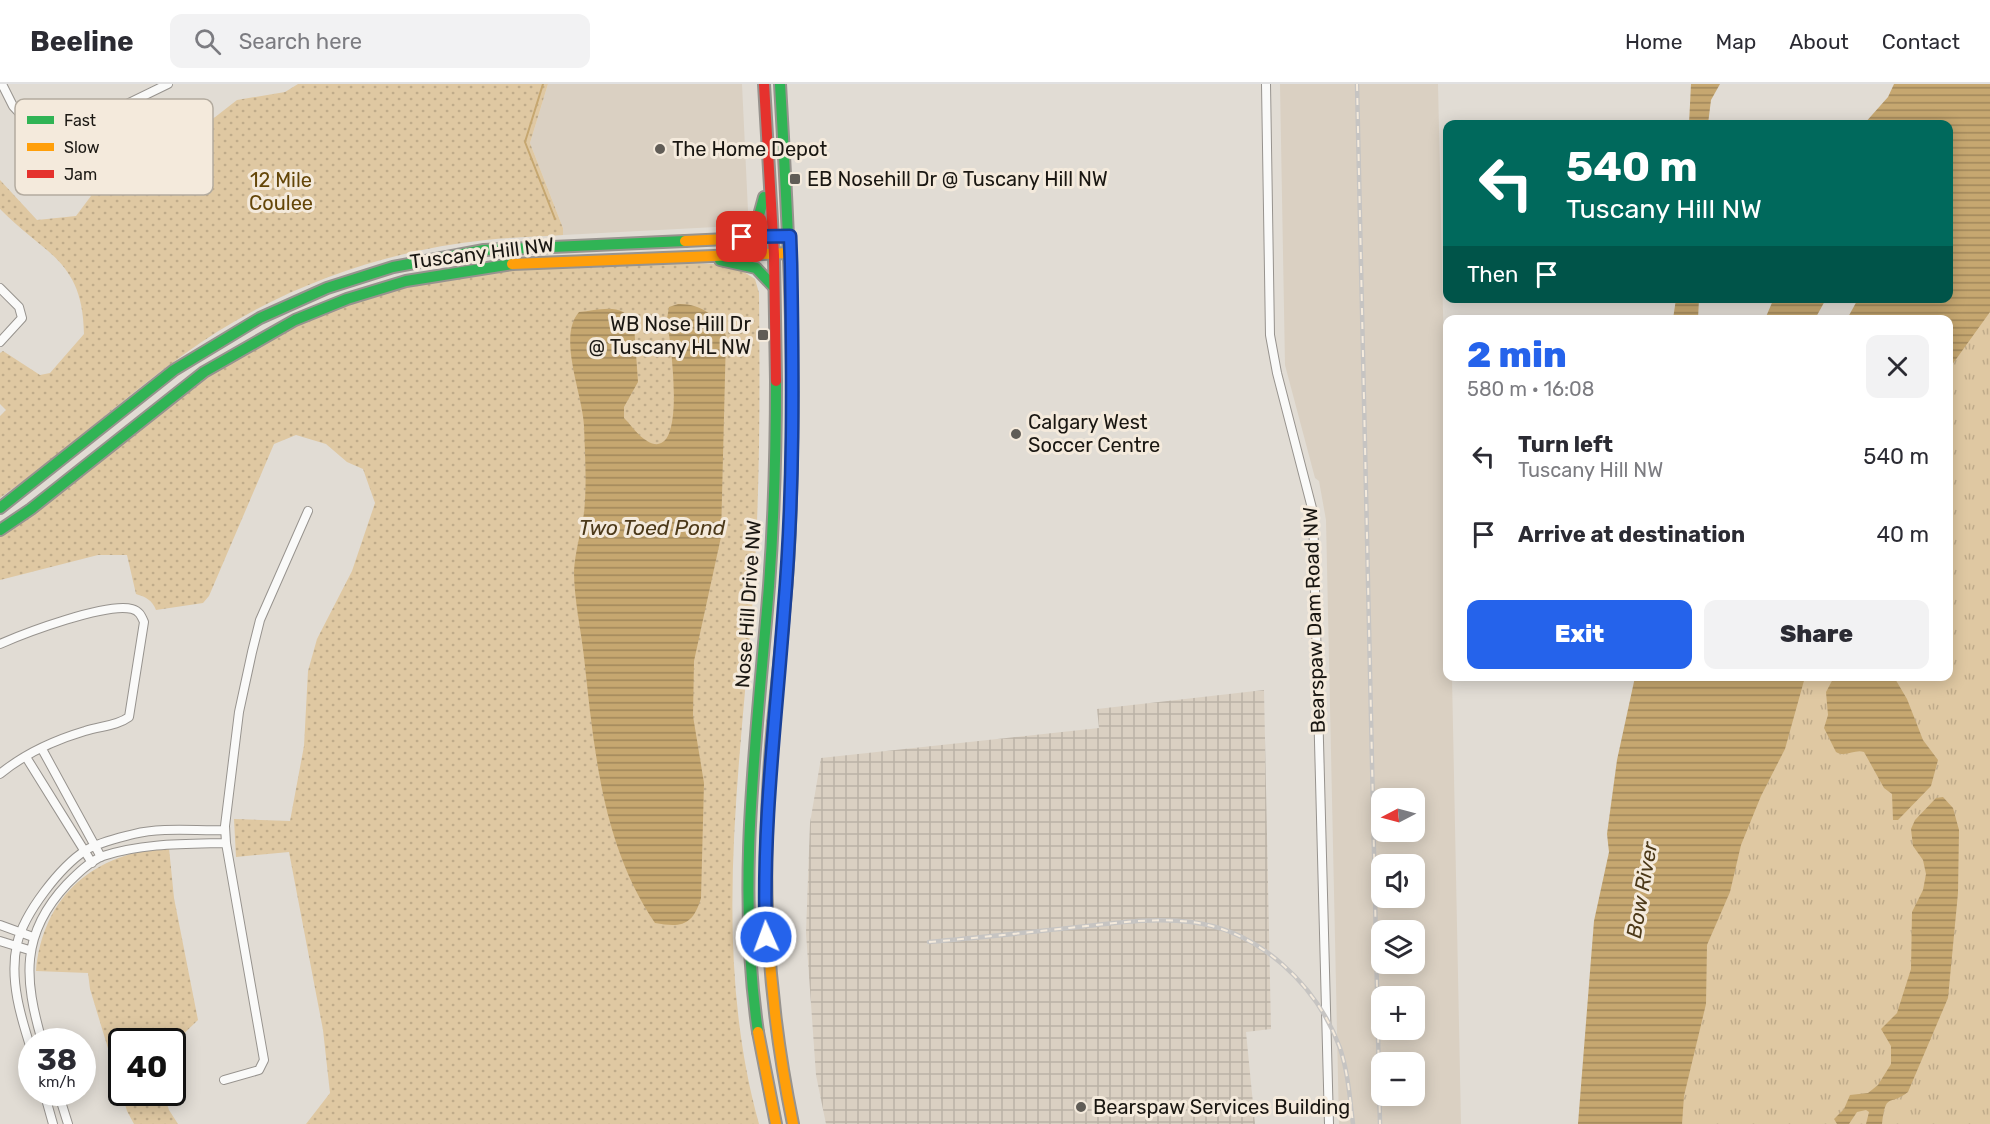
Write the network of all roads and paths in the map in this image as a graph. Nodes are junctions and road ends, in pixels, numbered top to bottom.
1 (2, 84) edge
2 (168, 84) edge
3 (764, 84) edge
4 (780, 84) edge
5 (1266, 84) edge
6 (137, 99) edge
7 (15, 108) edge
8 (767, 143) junction
9 (771, 236) junction
10 (790, 236) junction
11 (742, 237) junction
12 (772, 253) junction
13 (790, 253) junction
14 (696, 256) junction
15 (773, 286) junction
16 (0, 288) edge
17 (0, 342) edge
18 (0, 508) edge
19 (308, 511) dead end
20 (0, 530) edge
21 (0, 644) edge
22 (42, 749) junction
23 (26, 757) junction
24 (0, 774) edge
25 (226, 836) junction
26 (96, 845) junction
27 (86, 850) junction
28 (101, 857) junction
29 (92, 863) junction
30 (0, 925) edge
31 (21, 931) junction
32 (33, 937) junction
33 (0, 941) edge
34 (16, 946) junction
35 (29, 950) junction
36 (24, 1028) edge
37 (38, 1028) edge
38 (224, 1080) dead end
39 (47, 1106) edge
40 (62, 1106) edge
41 (67, 1121) edge
42 (51, 1124) edge
43 (776, 1124) edge
44 (793, 1124) edge
45 (1329, 1124) edge

1 - 7 street
2 - 6 street
3 - 8 street, Nose Hill Drive NW
4 - 10 street, Nose Hill Drive NW
5 - 45 street, Bearspaw Dam Road NW
8 - 9 street, Nose Hill Drive NW
8 - 11 street
9 - 10 street, Tuscany Hill NW
9 - 11 street, Tuscany Hill NW
9 - 12 street, Nose Hill Drive NW
10 - 13 street, Nose Hill Drive NW
11 - 18 street, Tuscany Hill NW
12 - 13 street, Tuscany Hill NW
12 - 14 street, Tuscany Hill NW
12 - 15 street, Nose Hill Drive NW
13 - 44 street, Nose Hill Drive NW
14 - 15 street
14 - 20 street, Tuscany Hill NW
15 - 43 street, Nose Hill Drive NW
16 - 17 street
19 - 25 street
21 - 22 street
22 - 23 street
22 - 26 street
23 - 24 street
23 - 27 street
25 - 26 street
25 - 28 street
25 - 38 street
26 - 27 street
26 - 28 street
27 - 29 street
27 - 31 street
28 - 29 street
29 - 32 street
30 - 31 street
31 - 32 street
31 - 34 street
32 - 35 street
33 - 34 street
34 - 35 street
34 - 36 street
35 - 37 street
39 - 42 street
40 - 41 street
41 - 42 street

